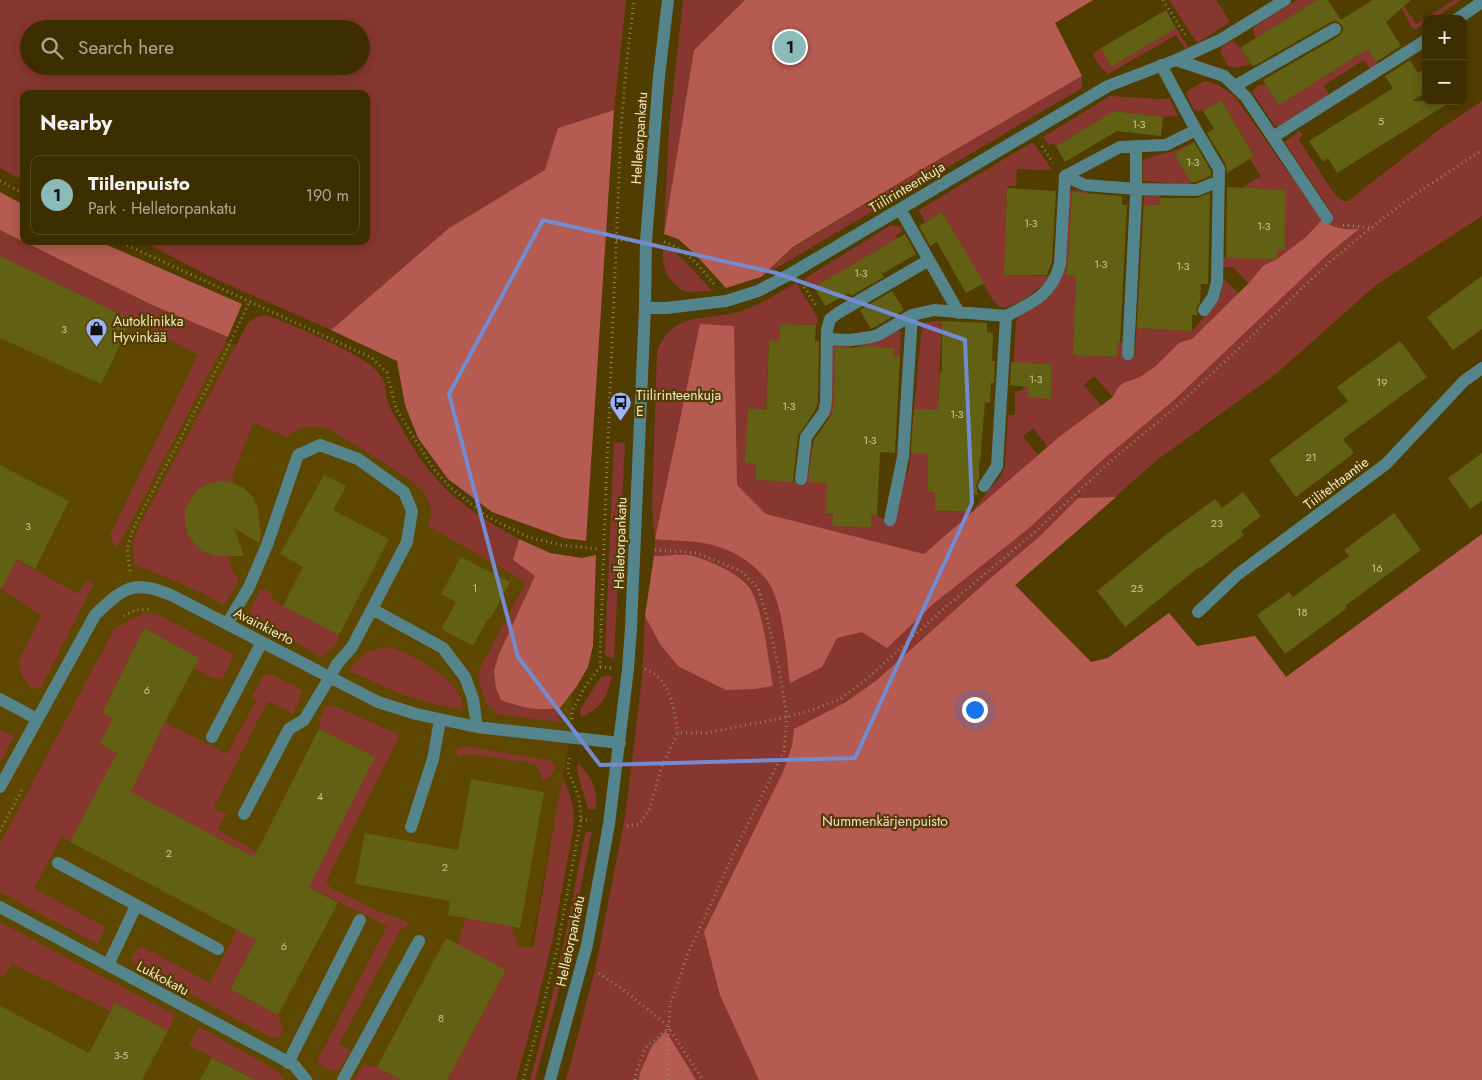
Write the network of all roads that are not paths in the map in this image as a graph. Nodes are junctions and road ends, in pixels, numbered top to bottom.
1 (668, 0) edge
2 (1285, 0) edge
3 (1482, 2) edge
4 (1463, 15) edge
5 (1335, 29) dead end
6 (1422, 43) edge
7 (1176, 60) junction
8 (1161, 65) junction
9 (1235, 86) junction
10 (1196, 130) junction
11 (1273, 137) junction
12 (1136, 146) junction
13 (1065, 176) junction
14 (1219, 181) junction
15 (1136, 189) junction
16 (900, 209) junction
17 (1327, 218) road end
18 (929, 260) junction
19 (645, 308) junction
20 (1204, 310) dead end
21 (959, 313) junction
22 (912, 315) junction
23 (1006, 316) junction
24 (827, 339) junction
25 (1128, 354) dead end
26 (1482, 368) edge
27 (801, 479) dead end
28 (984, 486) dead end
29 (890, 520) dead end
30 (372, 609) junction
31 (1198, 612) dead end
32 (227, 624) junction
33 (262, 642) junction
34 (330, 678) junction
35 (0, 699) edge
36 (37, 719) junction
37 (440, 720) junction
38 (477, 727) junction
39 (212, 737) dead end
40 (620, 743) junction
41 (0, 787) edge
42 (244, 814) dead end
43 (411, 827) dead end
44 (58, 863) dead end
45 (136, 906) junction
46 (0, 907) edge
47 (360, 920) dead end
48 (419, 941) dead end
49 (218, 949) dead end
50 (108, 965) junction
51 (288, 1062) junction
52 (306, 1080) edge
53 (343, 1080) edge
54 (550, 1080) edge

1 - 19 street, Helletorpankatu
2 - 7 street, Tiilirinteenkuja
3 - 4 street
5 - 9 street
6 - 11 street
7 - 8 street, Tiilirinteenkuja
7 - 9 street
8 - 10 street
8 - 16 street, Tiilirinteenkuja
9 - 11 street
10 - 12 street
10 - 14 street
11 - 17 street
12 - 13 street
12 - 15 street
13 - 15 street
13 - 23 street
14 - 15 street
14 - 20 street
15 - 25 street
16 - 18 street
16 - 19 street, Tiilirinteenkuja
18 - 21 street
18 - 24 street
19 - 40 street, Helletorpankatu, bridge
21 - 22 street
21 - 23 street
22 - 24 street
22 - 29 street
23 - 28 street
24 - 27 street
26 - 31 street, Tiilitehtaantie
30 - 32 street
30 - 34 street
30 - 38 street
32 - 33 street, Avainkierto
32 - 36 street, Avainkierto
33 - 34 street, Avainkierto
33 - 39 street
34 - 37 street, Avainkierto
34 - 42 street
35 - 36 street
36 - 41 street
37 - 38 street, Avainkierto
37 - 43 street
38 - 40 street, Avainkierto
40 - 54 street, Helletorpankatu
44 - 45 street
45 - 49 street
45 - 50 street
46 - 50 street, Lukkokatu
47 - 51 street
48 - 53 street
50 - 51 street, Lukkokatu
51 - 52 street, Lukkokatu

